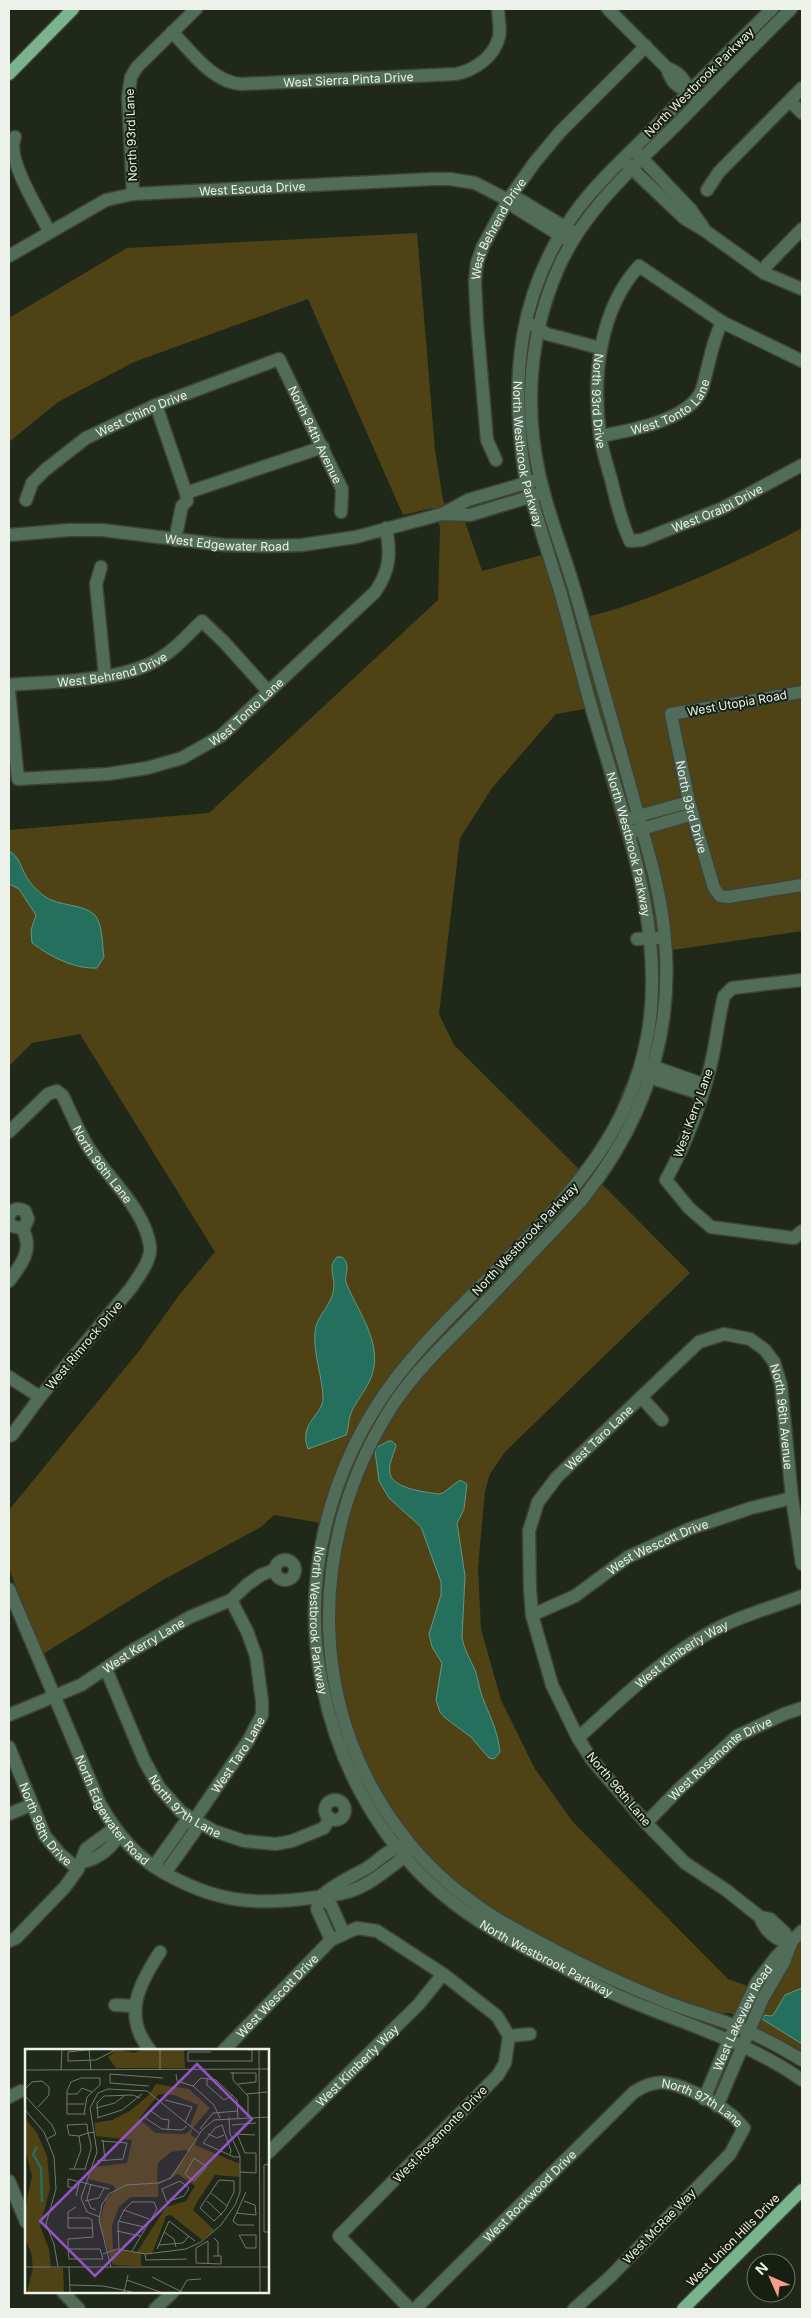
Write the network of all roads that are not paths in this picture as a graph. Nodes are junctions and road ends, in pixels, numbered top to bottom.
1 (73, 9) edge
2 (196, 9) edge
3 (498, 9) edge
4 (608, 9) edge
5 (791, 9) edge
6 (764, 10) edge
7 (776, 24) junction
8 (172, 32) junction
9 (646, 46) junction
10 (9, 74) edge
11 (802, 88) edge
12 (690, 91) junction
13 (700, 100) junction
14 (790, 101) junction
15 (802, 113) edge
16 (15, 138) dead end
17 (638, 153) junction
18 (622, 160) junction
19 (632, 169) junction
20 (707, 190) dead end
21 (133, 194) junction
22 (508, 200) junction
23 (802, 229) edge
24 (704, 230) junction
25 (49, 231) junction
26 (568, 235) junction
27 (9, 256) edge
28 (764, 273) junction
29 (802, 289) edge
30 (722, 322) junction
31 (526, 323) junction
32 (539, 327) junction
33 (601, 344) junction
34 (279, 359) joint
35 (802, 360) edge
36 (156, 405) junction
37 (600, 436) junction
38 (322, 447) junction
39 (496, 460) dead end
40 (802, 465) edge
41 (540, 479) junction
42 (527, 483) junction
43 (545, 493) junction
44 (531, 497) junction
45 (26, 500) dead end
46 (185, 500) junction
47 (341, 512) dead end
48 (442, 514) junction
49 (386, 528) junction
50 (9, 534) edge
51 (179, 541) junction
52 (630, 541) joint
53 (102, 567) dead end
54 (105, 676) junction
55 (9, 685) edge
56 (9, 691) edge
57 (268, 691) junction
58 (802, 692) edge
59 (671, 714) joint
60 (691, 808) junction
61 (638, 816) junction
62 (624, 820) junction
63 (642, 829) junction
64 (628, 833) junction
65 (802, 885) edge
66 (665, 937) junction
67 (651, 938) junction
68 (637, 939) dead end
69 (802, 980) edge
70 (646, 1070) junction
71 (704, 1089) junction
72 (9, 1132) edge
73 (592, 1165) junction
74 (604, 1173) junction
75 (9, 1216) edge
76 (9, 1221) edge
77 (22, 1228) junction
78 (537, 1228) junction
79 (798, 1235) edge
80 (546, 1238) junction
81 (151, 1248) joint
82 (9, 1281) edge
83 (462, 1306) junction
84 (472, 1316) junction
85 (750, 1339) joint
86 (9, 1376) edge
87 (40, 1397) junction
88 (640, 1397) junction
89 (662, 1420) dead end
90 (9, 1436) edge
91 (557, 1477) joint
92 (792, 1498) junction
93 (802, 1564) edge
94 (274, 1570) dead end
95 (9, 1589) edge
96 (802, 1596) edge
97 (231, 1600) junction
98 (532, 1615) junction
99 (106, 1669) junction
100 (54, 1697) junction
101 (802, 1708) edge
102 (9, 1715) edge
103 (578, 1738) junction
104 (9, 1746) edge
105 (31, 1805) junction
106 (9, 1814) edge
107 (330, 1818) dead end
108 (195, 1819) junction
109 (646, 1822) junction
110 (119, 1833) junction
111 (410, 1844) junction
112 (401, 1852) junction
113 (80, 1866) junction
114 (159, 1869) junction
115 (320, 1897) junction
116 (802, 1932) edge
117 (344, 1934) junction
118 (331, 1940) junction
119 (9, 1942) edge
120 (791, 1944) junction
121 (160, 1952) dead end
122 (443, 1974) junction
123 (115, 2005) dead end
124 (135, 2006) junction
125 (736, 2026) junction
126 (749, 2032) junction
127 (530, 2034) dead end
128 (509, 2036) junction
129 (729, 2040) junction
130 (743, 2045) junction
131 (149, 2049) edge
132 (225, 2049) edge
133 (802, 2060) edge
134 (802, 2080) edge
135 (646, 2085) joint
136 (21, 2091) dead end
137 (9, 2097) edge
138 (704, 2099) junction
139 (717, 2106) junction
140 (739, 2139) joint
141 (269, 2152) edge
142 (9, 2181) edge
143 (802, 2190) edge
144 (25, 2220) edge
145 (64, 2293) edge
146 (172, 2293) edge
147 (80, 2309) edge
148 (155, 2309) edge
149 (410, 2309) edge
150 (415, 2309) edge
151 (574, 2309) edge
152 (683, 2309) edge

1 - 10 main road
2 - 8 street, North 93rd Lane
3 - 8 street, West Sierra Pinta Drive
4 - 9 street
5 - 7 street, North Westbrook Parkway
6 - 7 street
6 - 12 street, North Westbrook Parkway
7 - 13 street, North Westbrook Parkway
8 - 21 street, North 93rd Lane
9 - 12 street
9 - 22 street, West Behrend Drive
11 - 14 street
12 - 13 street
12 - 17 street, North Westbrook Parkway
13 - 17 street, North Westbrook Parkway
14 - 15 street
14 - 20 street
16 - 25 street
17 - 18 street, North Westbrook Parkway
17 - 19 street, North Westbrook Parkway
17 - 24 street
18 - 19 street
18 - 26 street, North Westbrook Parkway
19 - 24 street
19 - 26 street, North Westbrook Parkway
21 - 22 street, West Escuda Drive
21 - 25 street, West Escuda Drive
22 - 26 street, West Escuda Drive
22 - 39 street, West Behrend Drive
23 - 28 street
24 - 28 street
25 - 27 street, West Escuda Drive
26 - 31 street, North Westbrook Parkway
26 - 32 street, North Westbrook Parkway
28 - 29 street
30 - 33 street, North 93rd Drive
30 - 35 street
30 - 37 street, West Tonto Lane
31 - 32 street
31 - 42 street, North Westbrook Parkway
32 - 33 street
32 - 41 street, North Westbrook Parkway
33 - 37 street, North 93rd Drive
34 - 36 street, West Chino Drive
34 - 38 street, North 94th Avenue
36 - 45 street, West Chino Drive
36 - 46 street
37 - 52 street, North 93rd Drive
38 - 46 street
38 - 47 street, North 94th Avenue
40 - 52 street, West Oraibi Drive
41 - 42 street, West Edgewater Road
41 - 43 street, North Westbrook Parkway
42 - 44 street, North Westbrook Parkway
42 - 48 street, West Edgewater Road
43 - 44 street, West Edgewater Road
43 - 61 street, North Westbrook Parkway
44 - 48 street, West Edgewater Road
44 - 62 street, North Westbrook Parkway
46 - 51 street
48 - 49 street, West Edgewater Road
49 - 51 street, West Edgewater Road
49 - 57 street, West Tonto Lane
50 - 51 street, West Edgewater Road
53 - 54 street
54 - 55 street, West Behrend Drive
54 - 57 street, West Behrend Drive
56 - 57 street, West Tonto Lane
58 - 59 street, West Utopia Road
59 - 60 street, North 93rd Drive
60 - 61 street
60 - 63 street
60 - 65 street, North 93rd Drive
61 - 62 street
61 - 63 street, North Westbrook Parkway
62 - 64 street, North Westbrook Parkway
63 - 64 street
63 - 66 street, North Westbrook Parkway
64 - 67 street, North Westbrook Parkway
66 - 67 street
66 - 70 street, North Westbrook Parkway
67 - 68 street
67 - 70 street, North Westbrook Parkway
69 - 71 street, West Kerry Lane
70 - 71 street
70 - 73 street, North Westbrook Parkway
70 - 74 street, North Westbrook Parkway
71 - 79 street, West Kerry Lane
72 - 81 street, North 96th Lane
73 - 74 street
73 - 78 street, North Westbrook Parkway
74 - 80 street, North Westbrook Parkway
75 - 77 street
76 - 77 street
77 - 82 street
78 - 80 street
78 - 83 street, North Westbrook Parkway
80 - 84 street, North Westbrook Parkway
81 - 87 street, West Rimrock Drive
83 - 84 street
83 - 112 street, North Westbrook Parkway
84 - 111 street, North Westbrook Parkway
85 - 88 street, West Taro Lane
85 - 92 street, North 96th Avenue
86 - 87 street
87 - 90 street, West Rimrock Drive
88 - 89 street, West Taro Lane
88 - 91 street, West Taro Lane
91 - 98 street, North 96th Lane
92 - 93 street, North 96th Avenue
92 - 98 street, West Wescott Drive
94 - 97 street, West Kerry Lane
95 - 100 street, North Edgewater Road
96 - 103 street, West Kimberly Way
97 - 99 street, West Kerry Lane
97 - 108 street, West Taro Lane
98 - 103 street, North 96th Lane
99 - 100 street, West Kerry Lane
99 - 108 street, North 97th Lane
100 - 102 street, West Kerry Lane
100 - 110 street, North Edgewater Road
101 - 109 street, West Rosemonte Drive
103 - 109 street, North 96th Lane
104 - 105 street, North 98th Drive
105 - 106 street
105 - 113 street, North 98th Drive
107 - 108 street, North 97th Lane
108 - 114 street, West Taro Lane
109 - 120 street, North 96th Lane
110 - 113 street
110 - 114 street, North Edgewater Road
111 - 112 street
111 - 125 street, North Westbrook Parkway
112 - 115 street, North Edgewater Road
112 - 129 street, North Westbrook Parkway
113 - 119 street
114 - 115 street, North Edgewater Road
115 - 117 street
115 - 118 street
116 - 120 street, West Lakeview Road
117 - 118 street
117 - 122 street
118 - 132 street, West Wescott Drive
120 - 125 street, West Lakeview Road
120 - 126 street, West Lakeview Road
121 - 124 street
122 - 128 street
122 - 141 street, West Kimberly Way
123 - 124 street
124 - 131 street
125 - 126 street, North Westbrook Parkway
125 - 129 street, West Lakeview Road
126 - 130 street, West Lakeview Road
126 - 133 street, North Westbrook Parkway
127 - 128 street
128 - 149 street, West Rosemonte Drive
129 - 130 street, North Westbrook Parkway
129 - 138 street, West Lakeview Road
130 - 134 street, North Westbrook Parkway
130 - 139 street, West Lakeview Road
135 - 138 street, North 97th Lane
135 - 150 street, West Rockwood Drive
136 - 137 street
138 - 139 street, North 97th Lane
139 - 140 street, North 97th Lane
140 - 151 street, West McRae Way
142 - 144 street
143 - 152 main road, West Union Hills Drive
145 - 147 street
146 - 148 street

